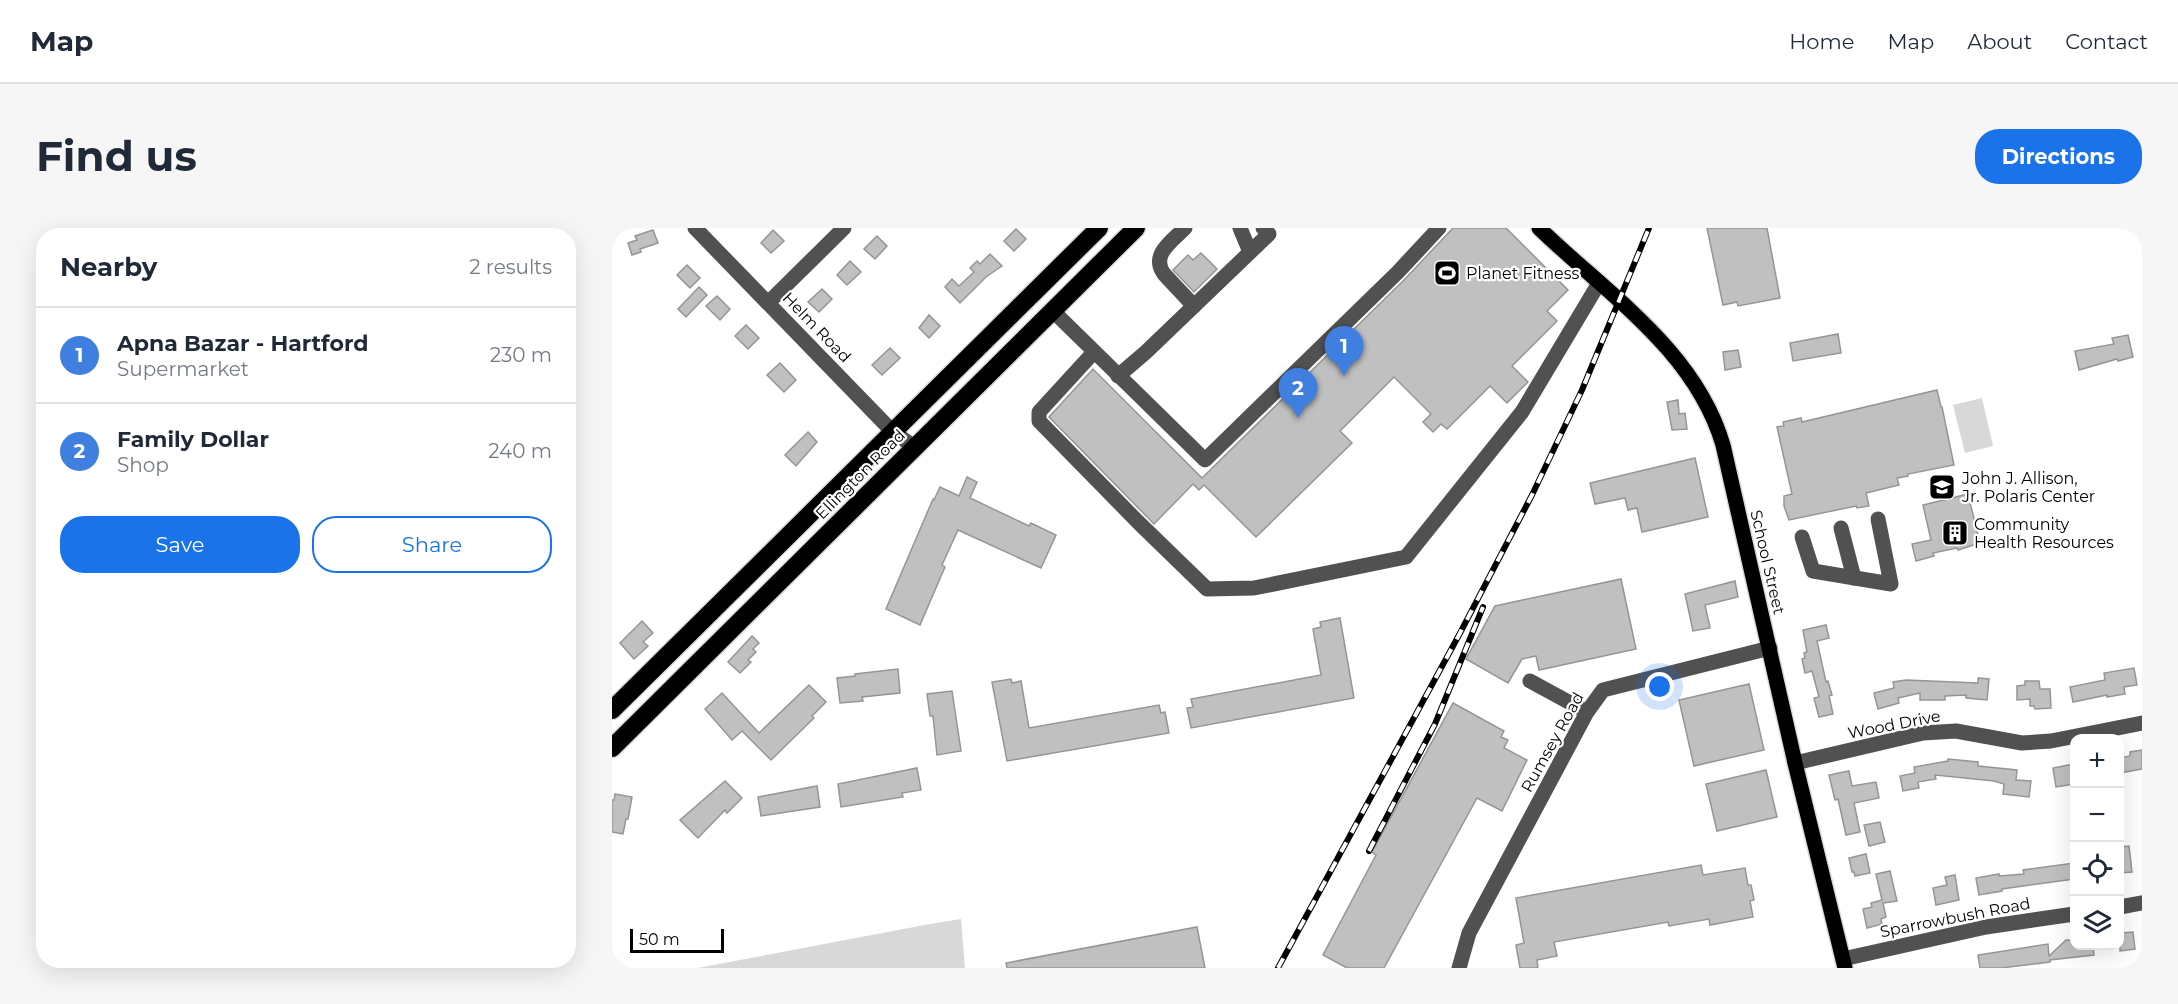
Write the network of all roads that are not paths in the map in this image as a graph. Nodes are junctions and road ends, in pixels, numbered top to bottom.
1 (695, 228) edge
2 (844, 228) edge
3 (1099, 228) edge
4 (1136, 228) edge
5 (1185, 228) edge
6 (1240, 228) edge
7 (1440, 228) edge
8 (1539, 228) edge
9 (1269, 230) edge
10 (1250, 252) junction
11 (1599, 283) junction
12 (1034, 291) junction
13 (768, 303) junction
14 (1194, 306) junction
15 (1053, 311) junction
16 (1094, 352) junction
17 (1118, 376) junction
18 (893, 431) junction
19 (915, 447) junction
20 (1878, 519) dead end
21 (1841, 528) dead end
22 (1802, 537) dead end
23 (1854, 578) junction
24 (1770, 648) junction
25 (1530, 681) dead end
26 (612, 710) edge
27 (1587, 712) junction
28 (2142, 723) edge
29 (612, 748) edge
30 (1795, 763) junction
31 (2142, 903) edge
32 (2124, 906) edge
33 (2070, 915) edge
34 (1844, 963) edge
35 (1459, 968) edge

1 - 13 street, Helm Road
2 - 13 street
3 - 12 highway, Ellington Road
4 - 15 highway, Ellington Road
5 - 14 street
6 - 10 street
7 - 17 street
8 - 11 main road, School Street
9 - 10 street
10 - 14 street
11 - 16 street
11 - 24 main road, School Street
12 - 15 highway
12 - 18 highway, Ellington Road
13 - 18 street, Helm Road
14 - 17 street
15 - 16 street
15 - 19 highway, Ellington Road
16 - 17 street
18 - 19 street, Helm Road
18 - 26 highway, Ellington Road
19 - 29 highway, Ellington Road
20 - 23 street
21 - 23 street
22 - 23 street
24 - 27 street, Rumsey Road
24 - 30 main road, School Street
25 - 27 street
27 - 35 street, Rumsey Road
28 - 30 street, Wood Drive
30 - 34 main road, School Street
31 - 32 street
33 - 34 street, Sparrowbush Road

